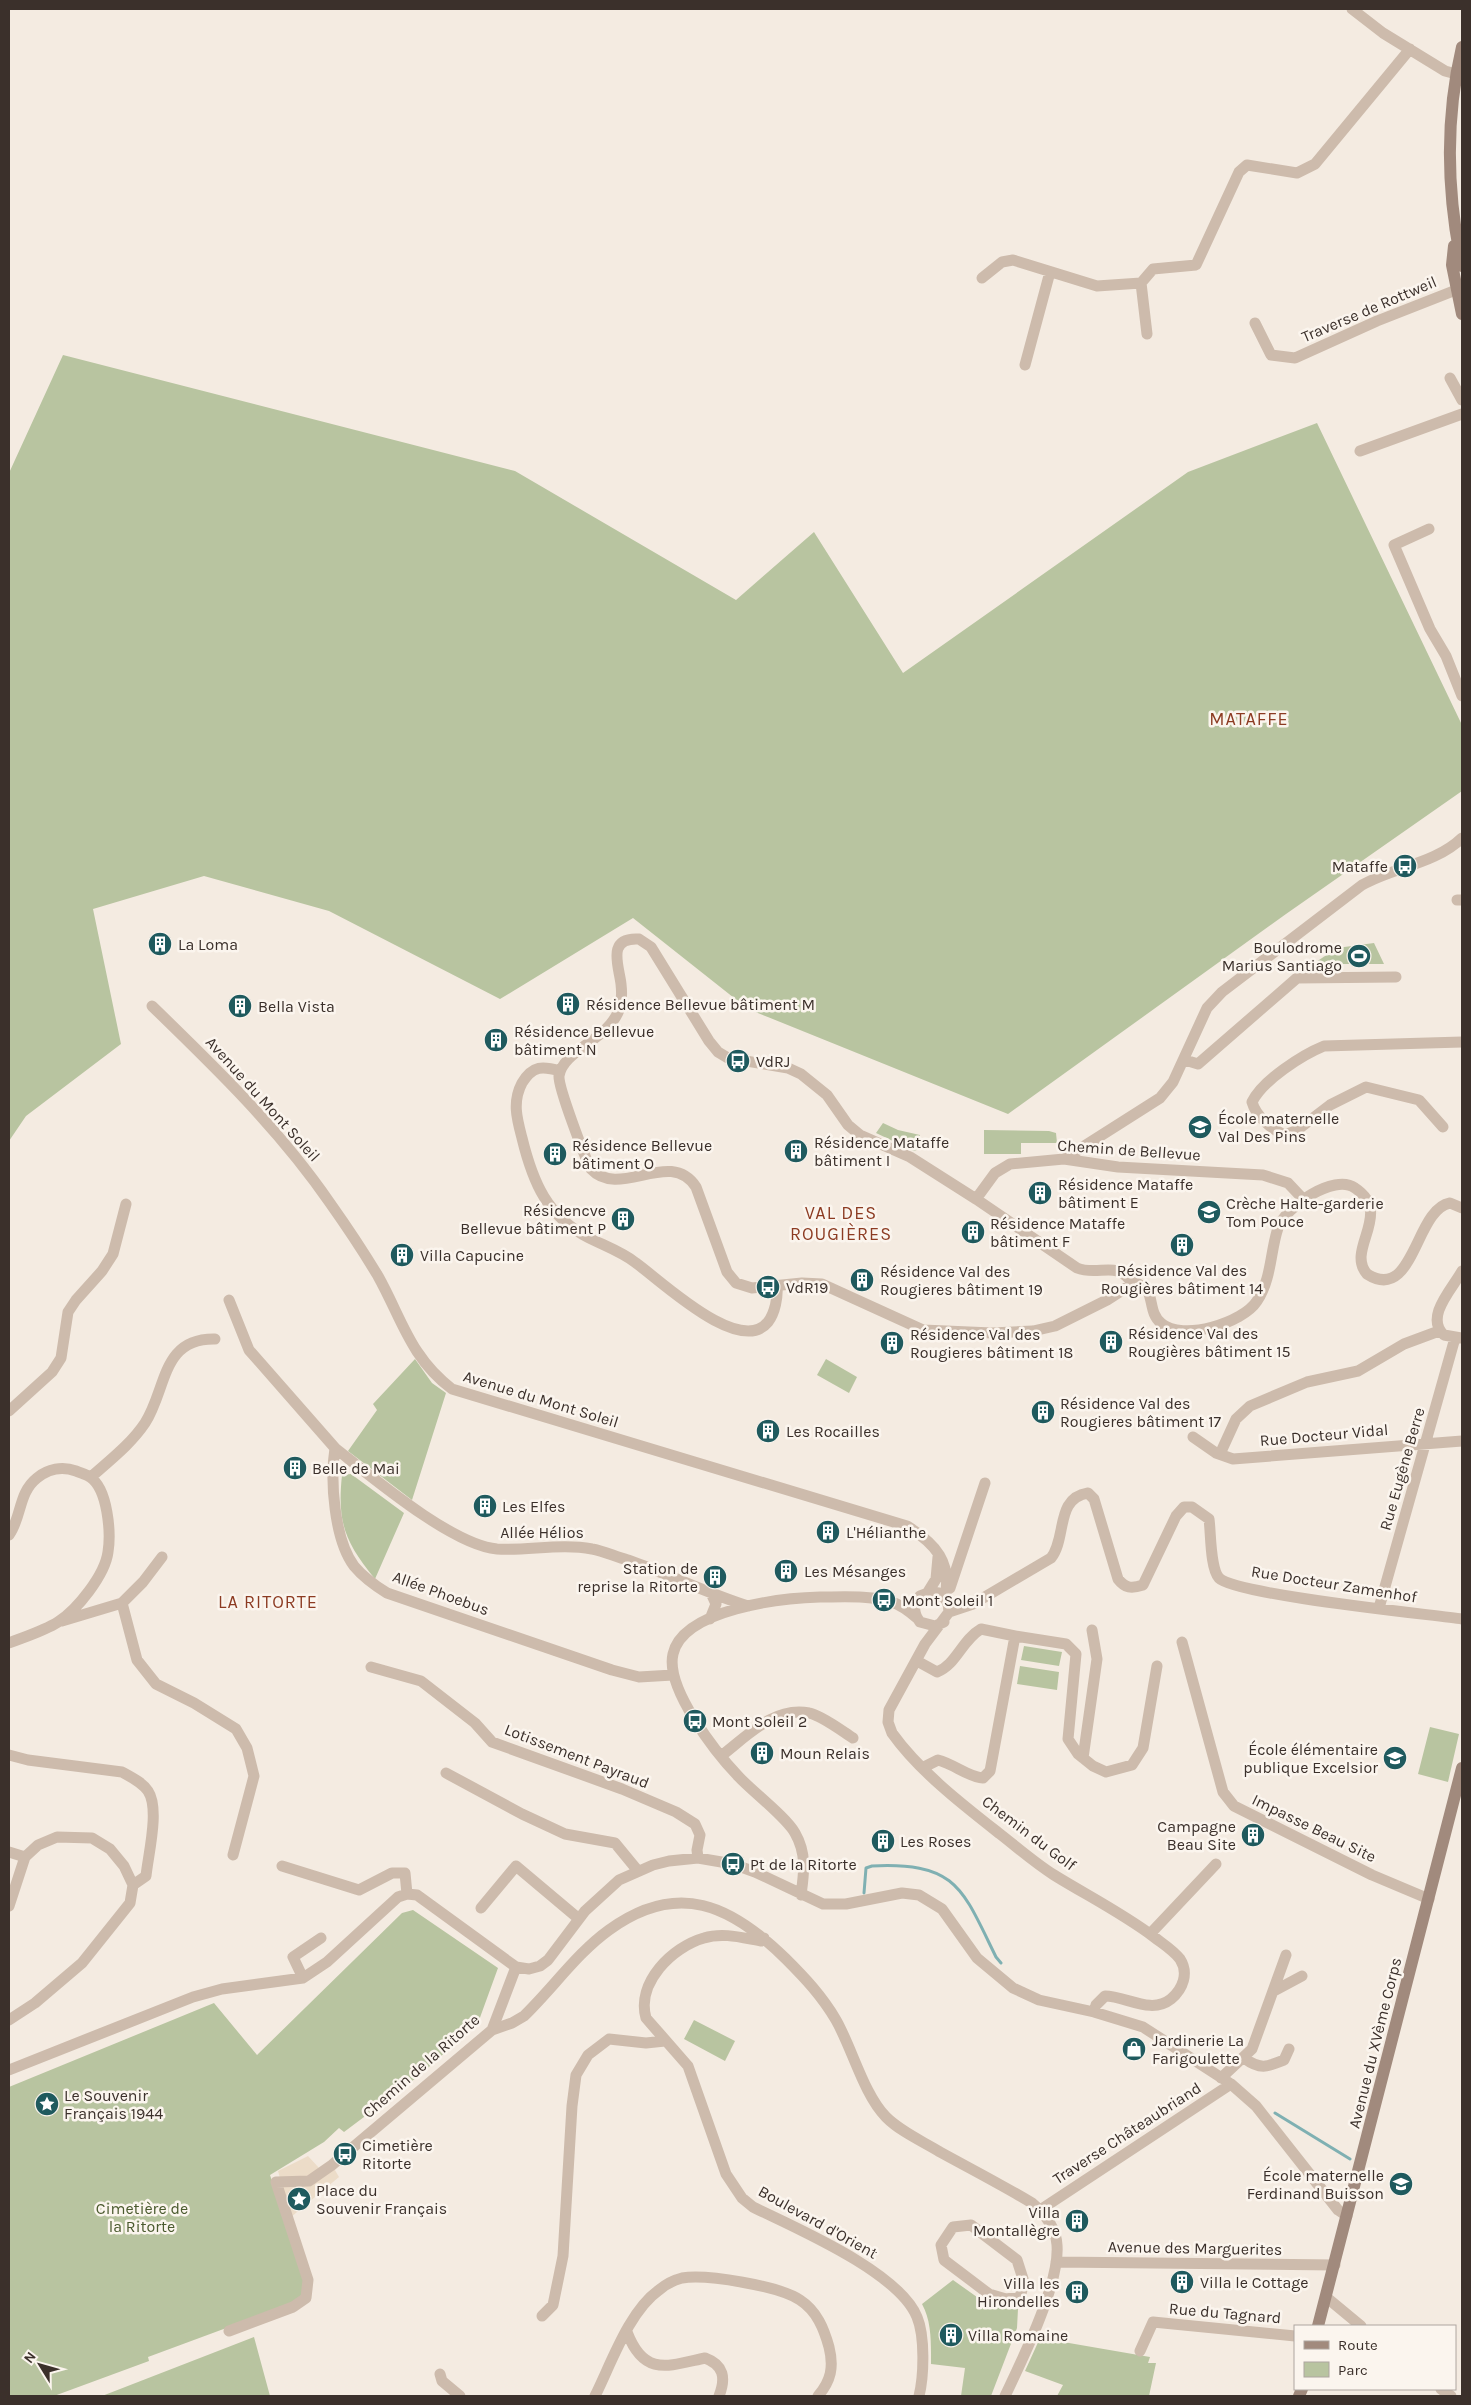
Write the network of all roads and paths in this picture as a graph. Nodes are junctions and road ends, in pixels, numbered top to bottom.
1 (1352, 9) edge
2 (1462, 47) edge
3 (1410, 49) junction
4 (1456, 74) junction
5 (1456, 239) junction
6 (1462, 266) edge
7 (1050, 272) junction
8 (982, 278) dead end
9 (1141, 283) junction
10 (1456, 290) junction
11 (1462, 314) edge
12 (1254, 323) dead end
13 (1147, 334) dead end
14 (1024, 365) dead end
15 (1450, 378) dead end
16 (1462, 400) edge
17 (1462, 414) edge
18 (1360, 451) dead end
19 (1429, 529) dead end
20 (1462, 696) edge
21 (1462, 838) edge
22 (1396, 977) dead end
23 (152, 1006) dead end
24 (1462, 1042) edge
25 (1185, 1060) junction
26 (560, 1071) junction
27 (1443, 1127) dead end
28 (1064, 1159) junction
29 (976, 1199) junction
30 (1304, 1200) junction
31 (126, 1204) dead end
32 (1462, 1208) edge
33 (1462, 1271) edge
34 (1132, 1282) junction
35 (777, 1286) junction
36 (229, 1300) dead end
37 (1439, 1331) junction
38 (1459, 1338) edge
39 (215, 1339) dead end
40 (9, 1411) edge
41 (1193, 1438) dead end
42 (1462, 1441) edge
43 (1426, 1443) junction
44 (335, 1448) junction
45 (1220, 1454) junction
46 (91, 1477) junction
47 (985, 1483) dead end
48 (9, 1535) edge
49 (937, 1553) junction
50 (162, 1557) dead end
51 (711, 1593) junction
52 (924, 1594) junction
53 (946, 1599) junction
54 (892, 1602) junction
55 (122, 1603) junction
56 (748, 1606) junction
57 (1379, 1608) junction
58 (946, 1617) junction
59 (710, 1619) junction
60 (1462, 1619) edge
61 (919, 1620) junction
62 (58, 1622) junction
63 (1092, 1630) dead end
64 (1015, 1636) junction
65 (1182, 1642) dead end
66 (9, 1643) edge
67 (925, 1644) junction
68 (917, 1661) junction
69 (1157, 1666) dead end
70 (371, 1667) dead end
71 (673, 1675) junction
72 (853, 1738) dead end
73 (9, 1755) edge
74 (721, 1756) junction
75 (1083, 1758) junction
76 (924, 1767) junction
77 (1462, 1768) edge
78 (446, 1773) dead end
79 (9, 1852) edge
80 (233, 1855) dead end
81 (25, 1857) junction
82 (698, 1858) junction
83 (1216, 1864) dead end
84 (282, 1866) dead end
85 (638, 1871) junction
86 (133, 1885) junction
87 (407, 1894) junction
88 (801, 1895) junction
89 (1429, 1899) junction
90 (9, 1906) edge
91 (481, 1908) dead end
92 (579, 1919) junction
93 (1150, 1934) junction
94 (321, 1938) dead end
95 (764, 1938) junction
96 (1286, 1956) dead end
97 (516, 1967) junction
98 (1302, 1976) dead end
99 (303, 1978) junction
100 (1274, 1991) junction
101 (1094, 2012) junction
102 (9, 2020) edge
103 (492, 2030) junction
104 (665, 2041) junction
105 (1289, 2049) dead end
106 (1244, 2058) junction
107 (9, 2070) edge
108 (1226, 2081) junction
109 (1040, 2210) junction
110 (1347, 2216) junction
111 (953, 2227) joint
112 (1056, 2262) junction
113 (1335, 2265) junction
114 (1326, 2297) junction
115 (542, 2316) dead end
116 (1318, 2325) edge
117 (1360, 2325) edge
118 (229, 2331) dead end
119 (627, 2332) junction
120 (1294, 2336) edge
121 (1140, 2351) dead end
122 (440, 2374) dead end
123 (460, 2396) edge
124 (595, 2396) edge
125 (719, 2396) edge
126 (818, 2396) edge
127 (919, 2396) edge
128 (1005, 2396) edge

1 - 3 street
2 - 4 main road
3 - 4 street
3 - 9 street
4 - 5 main road
5 - 6 main road
5 - 10 main road
7 - 8 street
7 - 9 street
7 - 14 street
9 - 13 street
10 - 11 main road
10 - 12 street, Traverse de Rottweil
15 - 16 street
17 - 18 street
19 - 20 street
21 - 25 street
22 - 25 street
23 - 49 street, Avenue du Mont Soleil
24 - 27 street
25 - 28 street
26 - 29 street
26 - 35 street
26 - 35 street
28 - 29 street, Chemin de Bellevue
28 - 30 street, Chemin de Bellevue
29 - 34 street
30 - 32 street
30 - 34 street
31 - 40 street
33 - 37 street
34 - 35 street
36 - 44 street
37 - 38 street
37 - 45 street
38 - 43 street, Rue Eugène Berre
39 - 46 street
41 - 45 street, Rue Docteur Vidal
42 - 43 street, Rue Docteur Vidal
43 - 45 street, Rue Docteur Vidal
43 - 57 street, Rue Eugène Berre
44 - 51 street, Allée Hélios
44 - 71 street, Allée Phoebus
46 - 48 street
46 - 62 street
47 - 53 street
49 - 52 street
49 - 53 street, Avenue du Mont Soleil
50 - 55 street
51 - 56 street, Allée Hélios
51 - 59 street
52 - 53 street
52 - 54 street
52 - 61 street
53 - 58 street
54 - 56 street
54 - 61 street
55 - 62 street
55 - 80 street
56 - 59 street
57 - 58 street, Rue Docteur Zamenhof
57 - 60 street, Rue Docteur Zamenhof
58 - 61 street
58 - 67 street, Chemin du Golf
59 - 71 street
61 - 67 street
62 - 66 street
63 - 75 street
64 - 68 street
64 - 75 street
64 - 76 street
65 - 89 street, Impasse Beau Site
67 - 68 street, Chemin du Golf
68 - 76 street, Chemin du Golf
69 - 75 street
70 - 82 street, Lotissement Payraud
71 - 74 street
72 - 74 street
73 - 86 street
74 - 88 street
76 - 93 street, Chemin du Golf
77 - 89 main road, Avenue du XVème Corps
78 - 85 street
79 - 81 street
81 - 86 street
81 - 90 street
82 - 85 street
82 - 88 street
83 - 93 street
84 - 87 street
85 - 92 street
86 - 102 street
87 - 97 street
87 - 99 street
88 - 101 street
89 - 110 main road, Avenue du XVème Corps
91 - 92 street
92 - 97 street
93 - 101 street, Chemin du Golf
94 - 99 street
95 - 103 street
95 - 104 street, Boulevard d'Orient
95 - 109 street
96 - 100 street, Traverse Châteaubriand
97 - 103 street, Chemin de la Ritorte
98 - 100 street
99 - 107 street
100 - 106 street, Traverse Châteaubriand
101 - 108 street
103 - 118 street, Chemin de la Ritorte
104 - 115 street
104 - 127 street, Boulevard d'Orient
105 - 106 street
106 - 108 street, Traverse Châteaubriand
108 - 109 street, Traverse Châteaubriand
108 - 110 street
109 - 112 street
110 - 113 main road, Avenue du XVème Corps
111 - 111 street
112 - 113 street, Avenue des Marguerites
112 - 128 street
113 - 114 main road, Avenue du XVème Corps
114 - 116 main road, Avenue du XVème Corps
114 - 117 street
119 - 124 street
119 - 125 street
119 - 126 street
120 - 121 street, Rue du Tagnard
122 - 123 street

